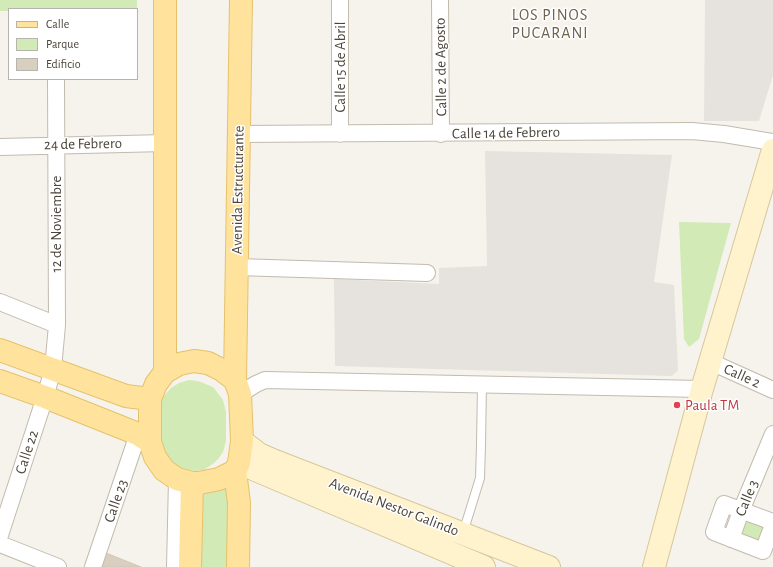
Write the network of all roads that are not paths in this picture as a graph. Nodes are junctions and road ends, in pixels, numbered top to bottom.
1 (165, 0) edge
2 (241, 0) edge
3 (340, 0) edge
4 (440, 0) edge
5 (56, 80) edge
6 (238, 134) junction
7 (340, 134) junction
8 (441, 134) junction
9 (773, 142) edge
10 (165, 143) junction
11 (56, 145) junction
12 (0, 147) edge
13 (773, 150) edge
14 (237, 267) junction
15 (427, 273) dead end
16 (0, 302) edge
17 (57, 325) junction
18 (0, 350) edge
19 (711, 362) junction
20 (53, 369) junction
21 (165, 372) junction
22 (0, 381) edge
23 (482, 384) junction
24 (237, 387) junction
25 (702, 389) junction
26 (773, 390) edge
27 (45, 397) junction
28 (150, 399) junction
29 (773, 434) edge
30 (144, 438) junction
31 (242, 441) junction
32 (237, 467) junction
33 (184, 481) junction
34 (4, 511) edge
35 (741, 511) junction
36 (773, 524) edge
37 (463, 534) junction
38 (0, 535) edge
39 (0, 544) edge
40 (58, 567) edge
41 (93, 567) edge
42 (175, 567) edge
43 (190, 567) edge
44 (238, 567) edge
45 (484, 567) edge
46 (550, 567) edge
47 (654, 567) edge

1 - 10 main road
2 - 6 main road, Avenida Estructurante
3 - 7 street, Calle 15 de Abril
4 - 8 street, Calle 2 de Agosto
5 - 11 street, 12 de Noviembre
6 - 7 street, Calle 14 de Febrero
6 - 14 main road, Avenida Estructurante
7 - 8 street, Calle 14 de Febrero
8 - 9 street, Calle 14 de Febrero
10 - 11 street, 24 de Febrero
10 - 21 main road
11 - 12 street, 24 de Febrero
11 - 17 street, 12 de Noviembre
13 - 19 main road
14 - 15 street
14 - 24 main road, Avenida Estructurante
16 - 17 street
17 - 20 street, 12 de Noviembre
18 - 20 main road
19 - 25 main road
19 - 26 street, Calle 2
20 - 27 street, Calle 22
20 - 28 main road
21 - 24 main road
21 - 28 main road
22 - 27 main road
23 - 24 street
23 - 25 street
23 - 37 lane
24 - 31 main road
25 - 47 main road
27 - 30 main road
27 - 34 street, Calle 22
28 - 30 main road
29 - 35 street, Calle 3
30 - 33 main road
30 - 41 street, Calle 23
31 - 32 main road
31 - 37 main road, Avenida Nestor Galindo
32 - 33 main road
32 - 44 main road
32 - 45 main road, Avenida Nestor Galindo
33 - 42 street
33 - 43 main road
34 - 38 street, Calle 22
35 - 36 street
35 - 36 street
37 - 46 main road, Avenida Nestor Galindo
39 - 40 street

